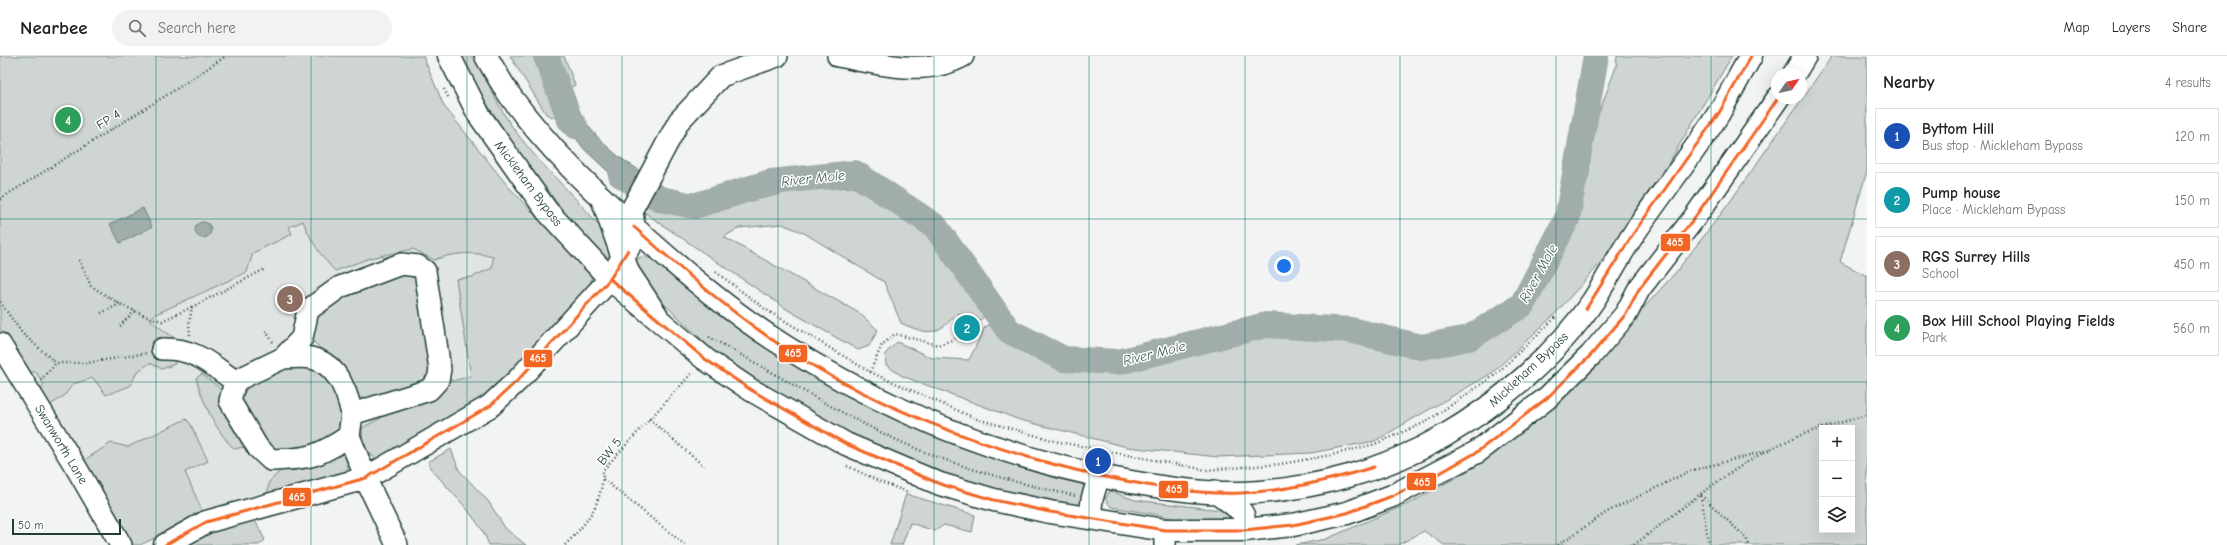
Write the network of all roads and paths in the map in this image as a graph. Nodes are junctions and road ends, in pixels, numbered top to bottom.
1 (226, 56) edge
2 (449, 56) edge
3 (486, 56) edge
4 (776, 56) edge
5 (838, 56) edge
6 (963, 56) edge
7 (1751, 56) edge
8 (1804, 56) edge
9 (1797, 68) edge
10 (1774, 104) edge
11 (602, 198) junction
12 (0, 199) edge
13 (633, 218) junction
14 (622, 259) junction
15 (79, 260) dead end
16 (265, 269) dead end
17 (714, 271) dead end
18 (610, 279) junction
19 (0, 302) edge
20 (120, 304) junction
21 (192, 307) junction
22 (135, 311) junction
23 (1562, 311) dead end
24 (101, 313) dead end
25 (120, 326) dead end
26 (664, 326) junction
27 (705, 335) dead end
28 (958, 338) dead end
29 (0, 344) edge
30 (162, 349) joint
31 (193, 353) junction
32 (283, 358) junction
33 (705, 359) junction
34 (56, 363) junction
35 (870, 372) junction
36 (235, 382) junction
37 (31, 393) junction
38 (352, 414) junction
39 (1867, 415) edge
40 (649, 419) junction
41 (1832, 425) edge
42 (1819, 429) edge
43 (349, 436) junction
44 (1765, 451) junction
45 (843, 464) dead end
46 (704, 466) dead end
47 (1099, 476) junction
48 (366, 478) junction
49 (603, 479) junction
50 (1216, 492) junction
51 (914, 494) dead end
52 (1701, 495) junction
53 (1091, 509) junction
54 (1244, 530) junction
55 (1165, 538) edge
56 (121, 545) edge
57 (164, 545) edge
58 (397, 545) edge
59 (565, 545) edge
60 (686, 545) edge
61 (1558, 545) edge
62 (1634, 545) edge
63 (1709, 545) edge
64 (1749, 545) edge

1 - 12 path, FP 4
2 - 18 main road, Mickleham Bypass
3 - 11 main road, Mickleham Bypass
4 - 13 street
5 - 6 street
7 - 50 main road, Mickleham Bypass
8 - 9 main road
10 - 54 main road, Mickleham Bypass
11 - 13 main road, Mickleham Bypass
11 - 14 main road
13 - 14 main road
13 - 47 main road, Mickleham Bypass
14 - 18 main road
14 - 26 main road
15 - 20 path
16 - 21 path
17 - 35 path
18 - 26 main road, Mickleham Bypass
18 - 48 main road
19 - 34 path
20 - 22 path
20 - 24 path
21 - 22 path
21 - 31 path
22 - 25 path
23 - 35 path
26 - 33 main road, Mickleham Bypass
27 - 53 path
28 - 35 path
29 - 37 street, Swanworth Lane
30 - 31 street
30 - 34 path
31 - 36 street
32 - 36 street
32 - 38 street
32 - 38 street
33 - 40 path, BW 5
33 - 53 main road, Mickleham Bypass
34 - 37 path
36 - 43 street
37 - 56 street, Swanworth Lane
38 - 43 street
39 - 41 path
40 - 46 path
40 - 49 path, BW 5
42 - 44 path
43 - 48 street
44 - 52 path
44 - 61 path
45 - 51 path
47 - 50 main road, Mickleham Bypass
47 - 53 street
48 - 57 main road
48 - 58 street
49 - 59 path
49 - 60 path, BW 5
50 - 54 street
52 - 62 path
52 - 63 path
52 - 64 path
53 - 55 main road, Mickleham Bypass
54 - 55 main road, Mickleham Bypass

